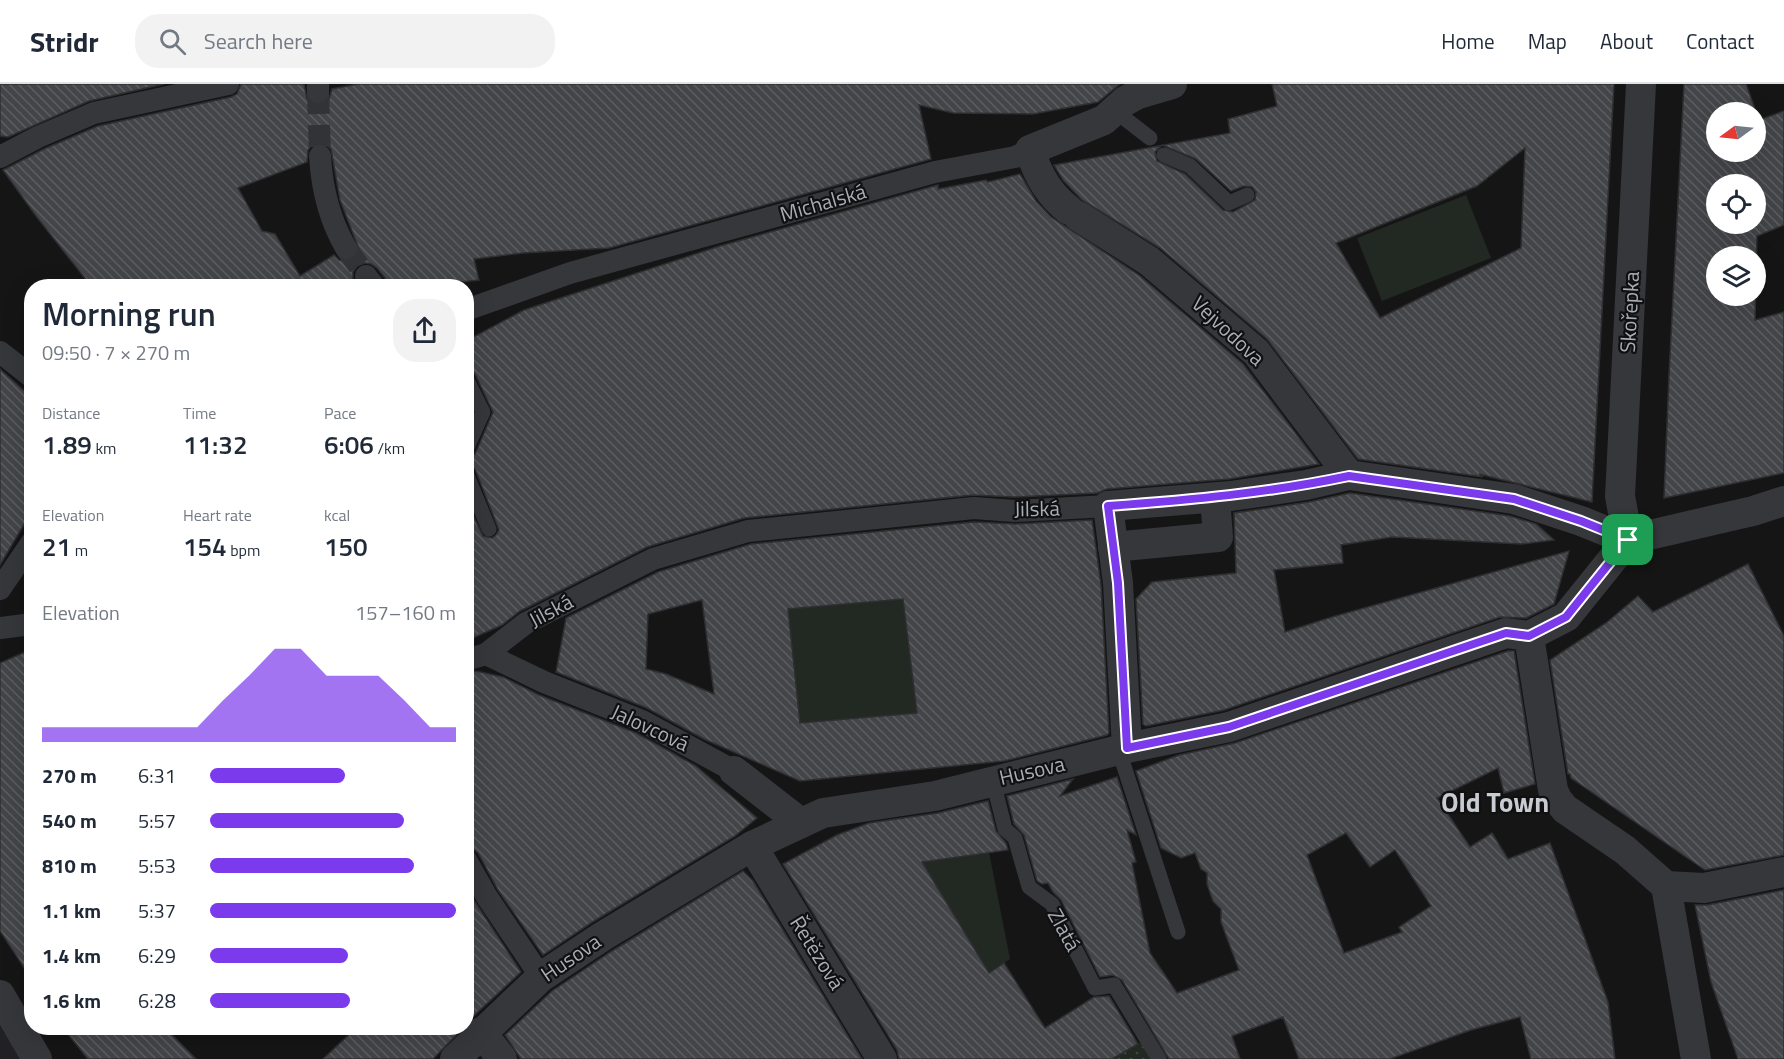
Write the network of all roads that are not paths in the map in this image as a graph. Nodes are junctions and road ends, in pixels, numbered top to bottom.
1 (228, 84) edge
2 (1172, 84) edge
3 (1641, 84) edge
4 (1115, 111) junction
5 (1150, 138) dead end
6 (1030, 150) junction
7 (1164, 155) dead end
8 (320, 156) tunnel mouth
9 (0, 157) edge
10 (1246, 195) dead end
11 (346, 248) tunnel mouth
12 (474, 307) edge
13 (0, 352) edge
14 (24, 371) edge
15 (474, 394) edge
16 (474, 432) edge
17 (1349, 476) junction
18 (474, 492) edge
19 (1215, 498) junction
20 (1784, 501) edge
21 (1108, 506) junction
22 (489, 529) dead end
23 (1628, 540) junction
24 (1113, 547) junction
25 (24, 554) edge
26 (0, 589) edge
27 (24, 625) edge
28 (0, 628) edge
29 (1529, 636) junction
30 (476, 657) edge
31 (1123, 749) junction
32 (734, 771) joint
33 (993, 781) junction
34 (801, 823) junction
35 (752, 846) junction
36 (1784, 872) edge
37 (474, 874) edge
38 (1666, 886) junction
39 (1178, 932) dead end
40 (541, 977) junction
41 (0, 995) edge
42 (481, 1032) junction
43 (37, 1059) edge
44 (455, 1059) edge
45 (502, 1059) edge
46 (882, 1059) edge
47 (1159, 1059) edge
48 (1696, 1059) edge

1 - 9 street
2 - 4 street, Michalská
3 - 23 street, Skořepka
4 - 5 lane
4 - 6 street, Michalská
6 - 12 street, Michalská
6 - 17 street, Vejvodova
7 - 10 lane
8 - 11 street
13 - 14 street
15 - 16 lane
17 - 19 street, Jilská
17 - 23 street, Jilská
18 - 22 lane
19 - 21 street, Jilská
19 - 24 street
20 - 23 street
21 - 24 street
21 - 30 street, Jilská
23 - 29 street, Husova
24 - 31 street
25 - 26 street
27 - 28 street
29 - 31 street, Husova
29 - 38 street
30 - 32 street, Jalovcová
31 - 33 street, Husova
31 - 39 lane
32 - 34 street, Jalovcová
33 - 34 street, Husova
33 - 47 lane, Zlatá
34 - 35 street, Husova
35 - 40 street, Husova
35 - 46 street, Řetězová
36 - 38 street
37 - 40 street
38 - 48 street
40 - 42 street, Husova
41 - 43 street
42 - 44 street, Husova
42 - 45 street

